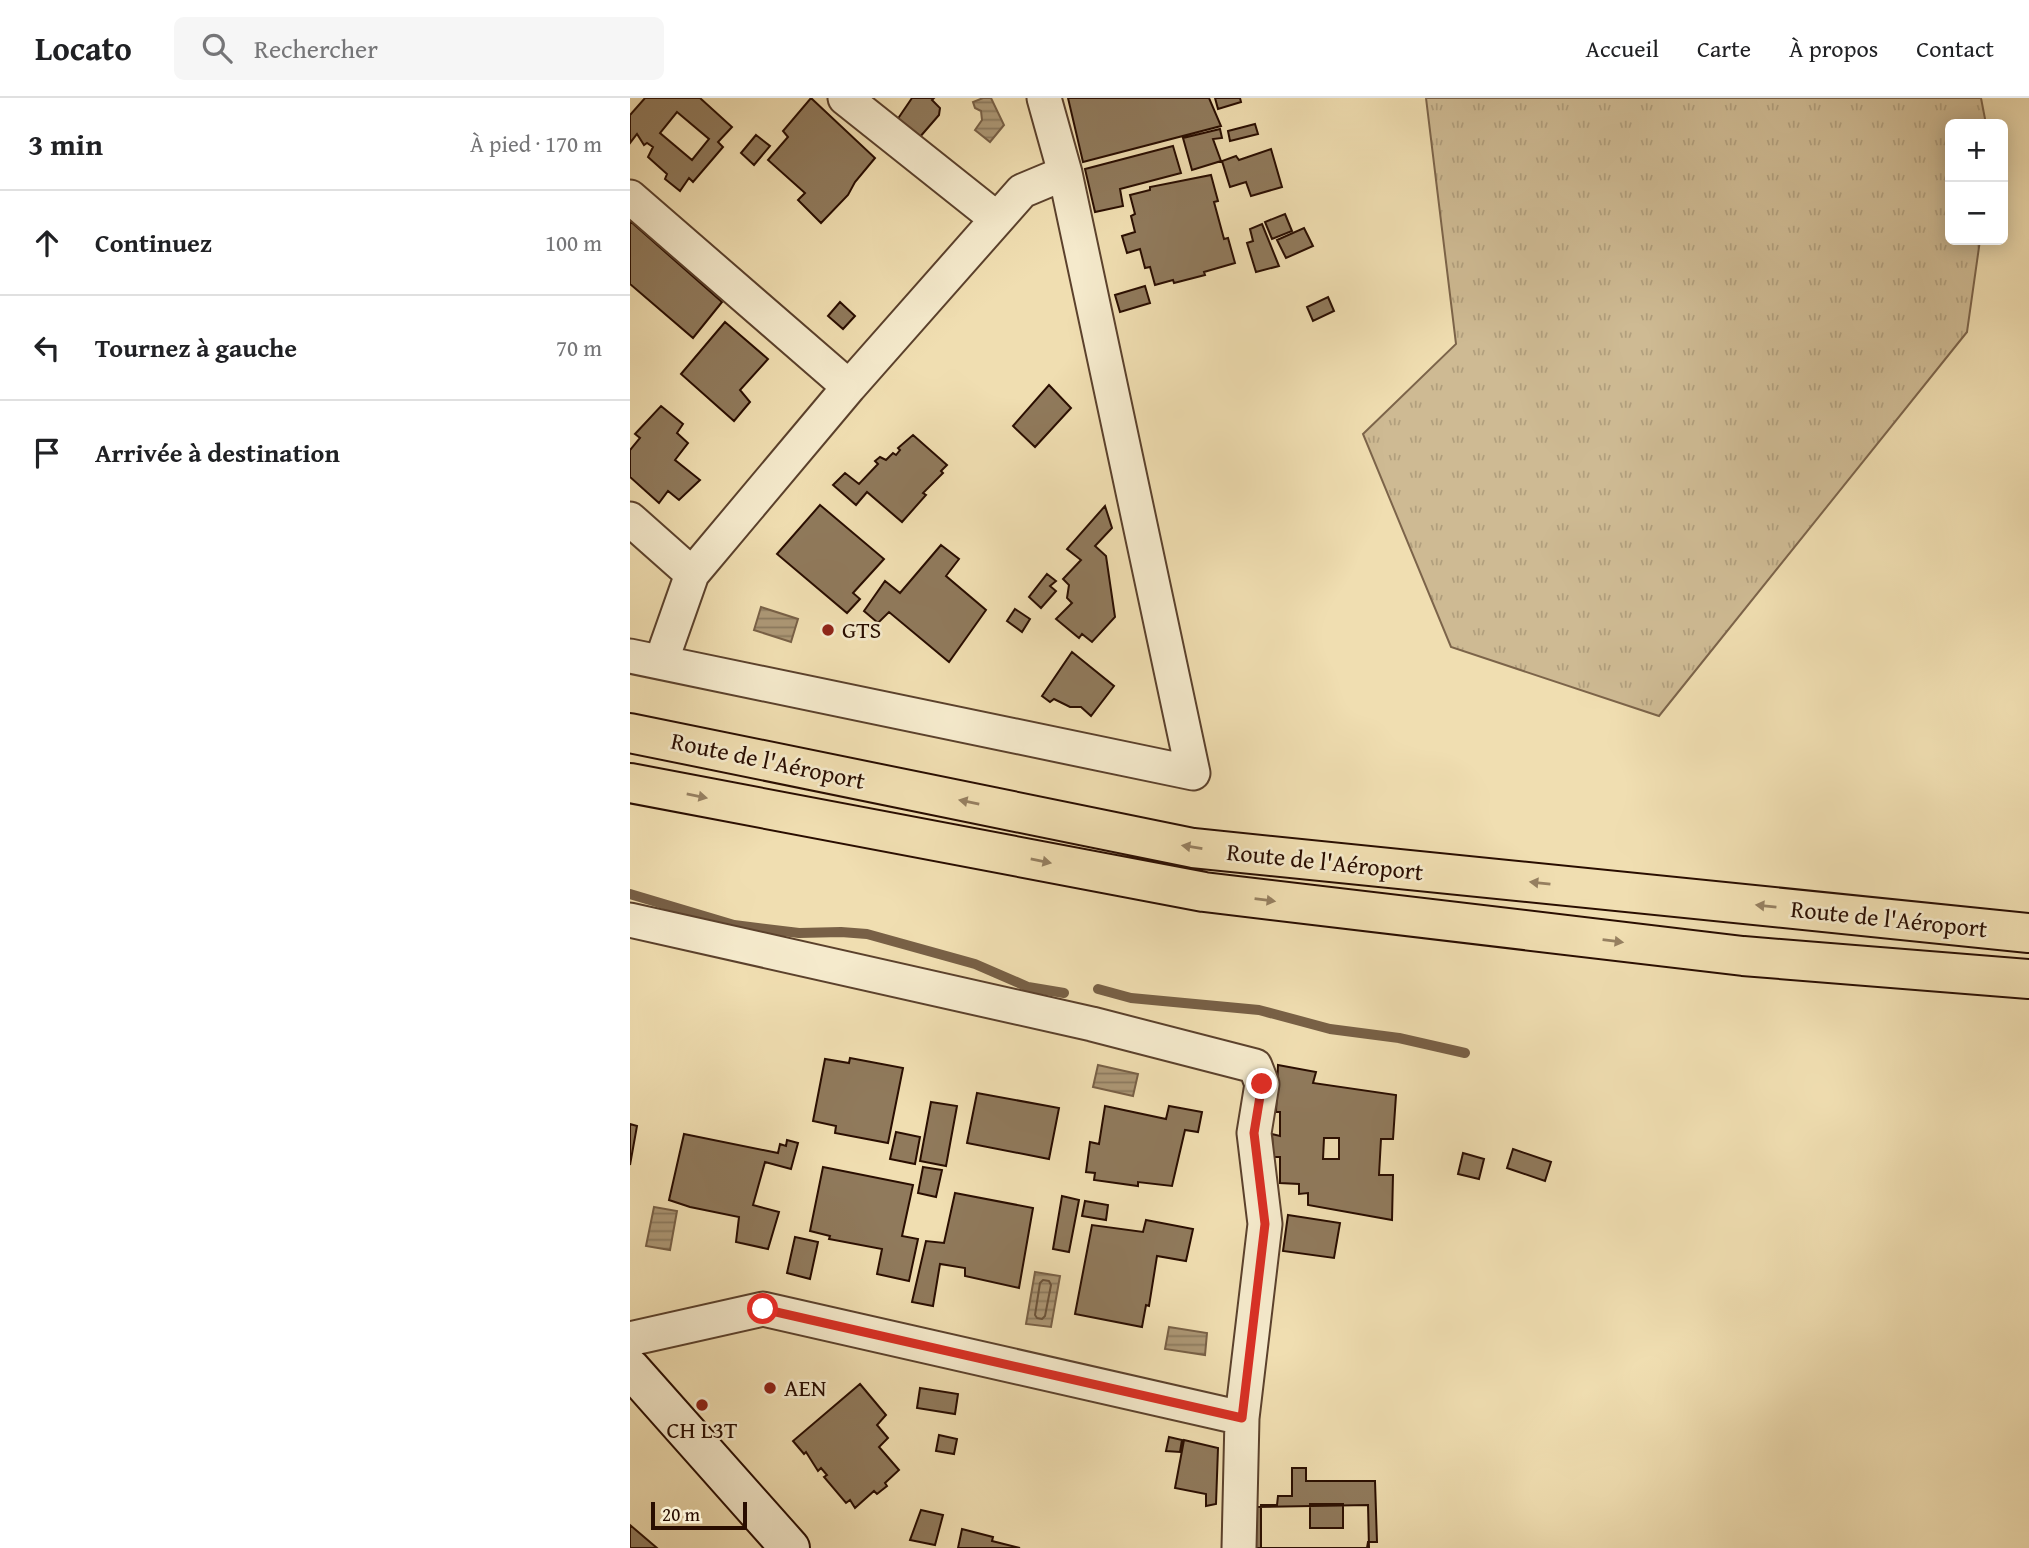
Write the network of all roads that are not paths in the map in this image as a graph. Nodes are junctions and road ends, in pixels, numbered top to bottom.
1 (845, 98) edge
2 (1044, 98) edge
3 (1065, 173) junction
4 (630, 197) edge
5 (997, 219) junction
6 (849, 387) junction
7 (630, 519) edge
8 (692, 574) junction
9 (645, 659) edge
10 (630, 733) edge
11 (630, 783) edge
12 (630, 920) edge
13 (2029, 933) edge
14 (2029, 979) edge
15 (630, 1339) edge
16 (630, 1368) edge
17 (1242, 1418) junction
18 (790, 1548) edge
19 (1240, 1548) edge

1 - 5 street
2 - 3 street
3 - 5 street
3 - 9 street
4 - 6 street
5 - 6 street
6 - 8 street
7 - 8 street
8 - 9 street
13 -> 10 highway, Route de l'Aéroport
11 -> 14 highway, Route de l'Aéroport
12 - 17 street
15 - 17 street
16 - 18 street
17 - 19 street

